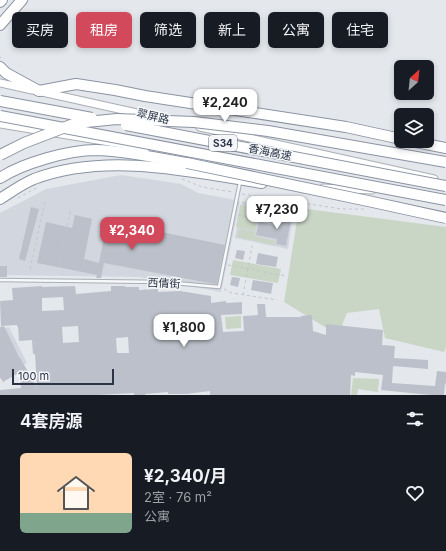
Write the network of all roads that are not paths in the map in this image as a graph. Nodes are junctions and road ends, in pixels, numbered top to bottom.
1 (2, 0) edge
2 (22, 0) edge
3 (0, 2) edge
4 (1, 25) edge
5 (0, 61) edge
6 (0, 84) edge
7 (39, 91) junction
8 (0, 101) edge
9 (0, 116) edge
10 (0, 124) edge
11 (394, 137) edge
12 (434, 146) edge
13 (446, 148) edge
14 (0, 155) edge
15 (446, 162) edge
16 (0, 178) edge
17 (240, 180) junction
18 (446, 182) edge
19 (278, 186) joint
20 (446, 186) edge
21 (377, 190) junction
22 (0, 199) edge
23 (446, 201) edge
24 (446, 218) edge
25 (0, 280) edge

1 - 3 highway
2 - 4 highway
5 - 7 highway
6 - 7 main road, 翠屏路
7 - 11 highway
7 - 18 main road, 翠屏路
8 - 20 highway, 香海高速 / S34, bridge
9 - 23 highway, 香海高速 / S34, bridge
10 - 21 main road
12 - 13 highway
14 - 15 highway, bridge
16 - 24 highway, bridge
17 - 19 highway
17 - 22 highway
17 - 25 lane, 西倩街
19 - 21 main road
21 - 23 main road

